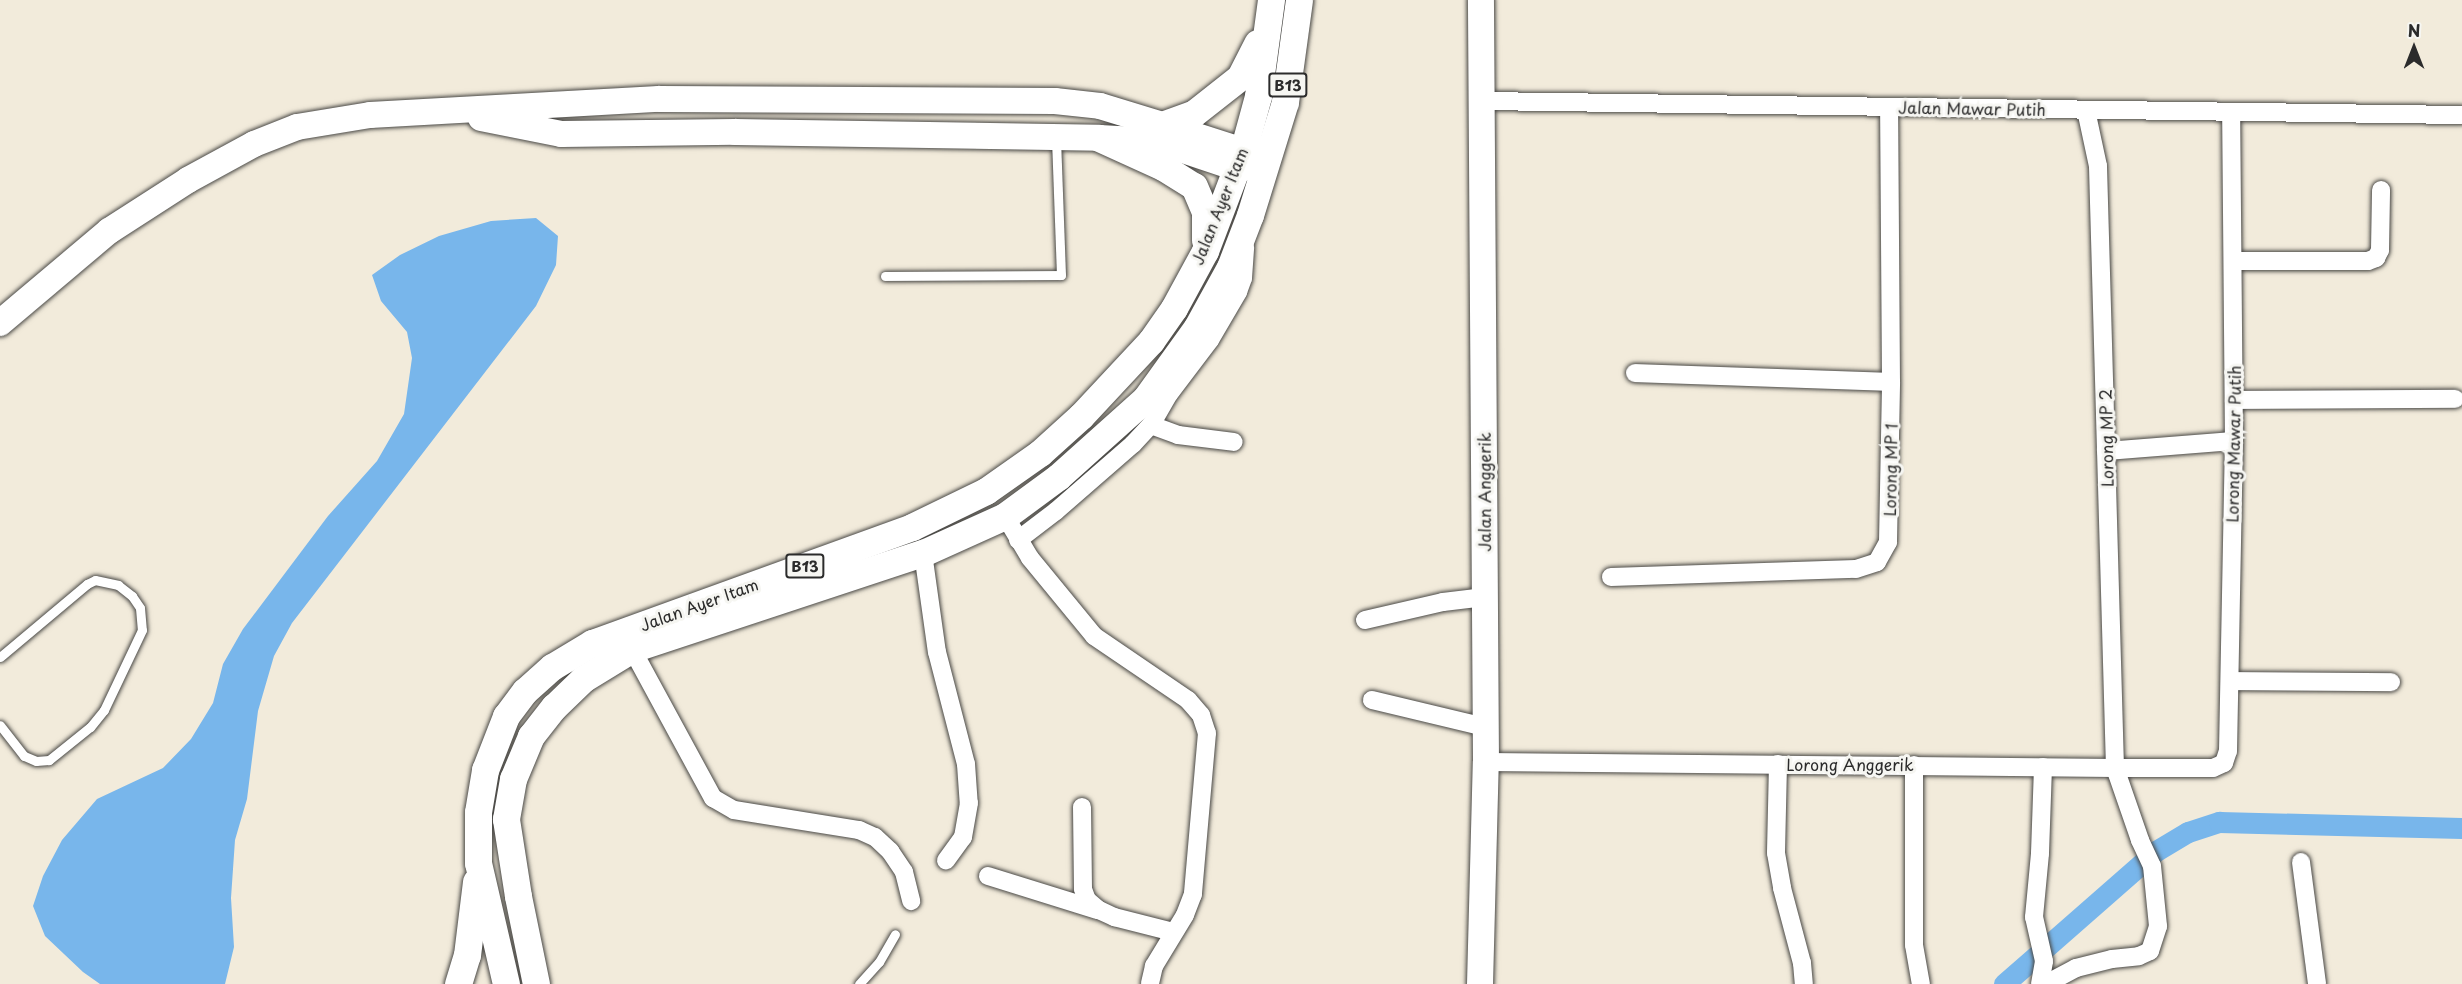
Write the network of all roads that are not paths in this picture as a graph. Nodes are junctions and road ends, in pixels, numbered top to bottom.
1 (1299, 0) edge
2 (1481, 0) edge
3 (1270, 11) edge
4 (733, 98) junction
5 (1482, 101) junction
6 (1889, 107) junction
7 (2086, 110) junction
8 (451, 112) junction
9 (2231, 112) junction
10 (2462, 115) edge
11 (1162, 125) junction
12 (735, 132) junction
13 (1056, 138) junction
14 (1100, 138) junction
15 (1240, 159) junction
16 (1264, 167) junction
17 (2381, 190) dead end
18 (1250, 216) junction
19 (1205, 251) junction
20 (2233, 261) junction
21 (885, 276) dead end
22 (0, 323) edge
23 (1635, 372) dead end
24 (1892, 382) junction
25 (2455, 399) dead end
26 (2234, 400) junction
27 (1151, 425) junction
28 (2234, 441) junction
29 (1234, 442) dead end
30 (2106, 450) junction
31 (1005, 516) junction
32 (1018, 540) junction
33 (923, 553) junction
34 (1611, 577) dead end
35 (1485, 597) junction
36 (1365, 620) dead end
37 (632, 649) junction
38 (0, 657) edge
39 (2230, 681) junction
40 (2391, 681) dead end
41 (1372, 700) dead end
42 (0, 725) edge
43 (1485, 727) junction
44 (1486, 762) junction
45 (1778, 764) junction
46 (1914, 765) junction
47 (2043, 766) junction
48 (2115, 768) junction
49 (2213, 768) joint
50 (1082, 807) dead end
51 (946, 860) dead end
52 (2301, 862) dead end
53 (478, 863) junction
54 (988, 876) dead end
55 (911, 901) dead end
56 (1099, 910) junction
57 (1173, 932) junction
58 (895, 934) dead end
59 (535, 978) edge
60 (505, 983) edge
61 (458, 984) edge
62 (859, 984) edge
63 (1150, 984) edge
64 (1480, 984) edge
65 (1804, 984) edge
66 (1921, 984) edge
67 (2040, 984) edge
68 (2046, 984) edge
69 (2317, 984) edge

1 - 16 main road, Jalan Ayer Itam / B13
2 - 5 street, Jalan Anggerik
3 - 11 main road
3 - 15 main road, Jalan Ayer Itam / B13
4 - 8 street
4 - 11 street
4 - 12 street
5 - 6 street, Jalan Mawar Putih
5 - 35 street, Jalan Anggerik
6 - 7 street, Jalan Mawar Putih
6 - 24 street, Lorong MP 1
7 - 9 street, Jalan Mawar Putih
7 - 30 street, Lorong MP 2
8 - 12 street
8 - 22 street
9 - 10 street, Jalan Mawar Putih
9 - 20 street, Lorong Mawar Putih
11 - 15 street
12 - 13 street
13 - 14 street
13 - 21 lane
14 - 15 street
14 - 19 main road
15 - 16 street
15 - 19 main road, Jalan Ayer Itam / B13
16 - 18 main road, B13
17 - 20 street
18 - 27 street
18 - 31 main road, Jalan Ayer Itam / B13
19 - 53 main road, Jalan Ayer Itam / B13
20 - 26 street, Lorong Mawar Putih
23 - 24 street
24 - 34 street, Lorong MP 1
25 - 26 street
26 - 28 street, Lorong Mawar Putih
27 - 29 street
27 - 32 street
28 - 30 street
28 - 39 street, Lorong Mawar Putih
30 - 48 street, Lorong MP 2
31 - 32 street
31 - 33 main road, Jalan Ayer Itam / B13
32 - 57 street
33 - 37 main road, Jalan Ayer Itam / B13
33 - 51 street
35 - 36 street
35 - 43 street, Jalan Anggerik
37 - 55 street
37 - 59 main road, Jalan Ayer Itam / B13
38 - 42 lane
39 - 40 street
39 - 49 street, Lorong Mawar Putih
41 - 43 street
43 - 44 street, Jalan Anggerik
44 - 45 street, Lorong Anggerik
44 - 64 street, Jalan Anggerik
45 - 46 street, Lorong Anggerik
45 - 65 street
46 - 47 street, Lorong Anggerik
46 - 66 street
47 - 48 street, Lorong Anggerik
47 - 67 street
48 - 49 street, Lorong Anggerik
48 - 68 street, Lorong MP 2
50 - 56 street
52 - 69 street
53 - 60 main road, Jalan Ayer Itam / B13
53 - 61 main road
54 - 56 street
56 - 57 street
57 - 63 street
58 - 62 lane
59 - 60 street

